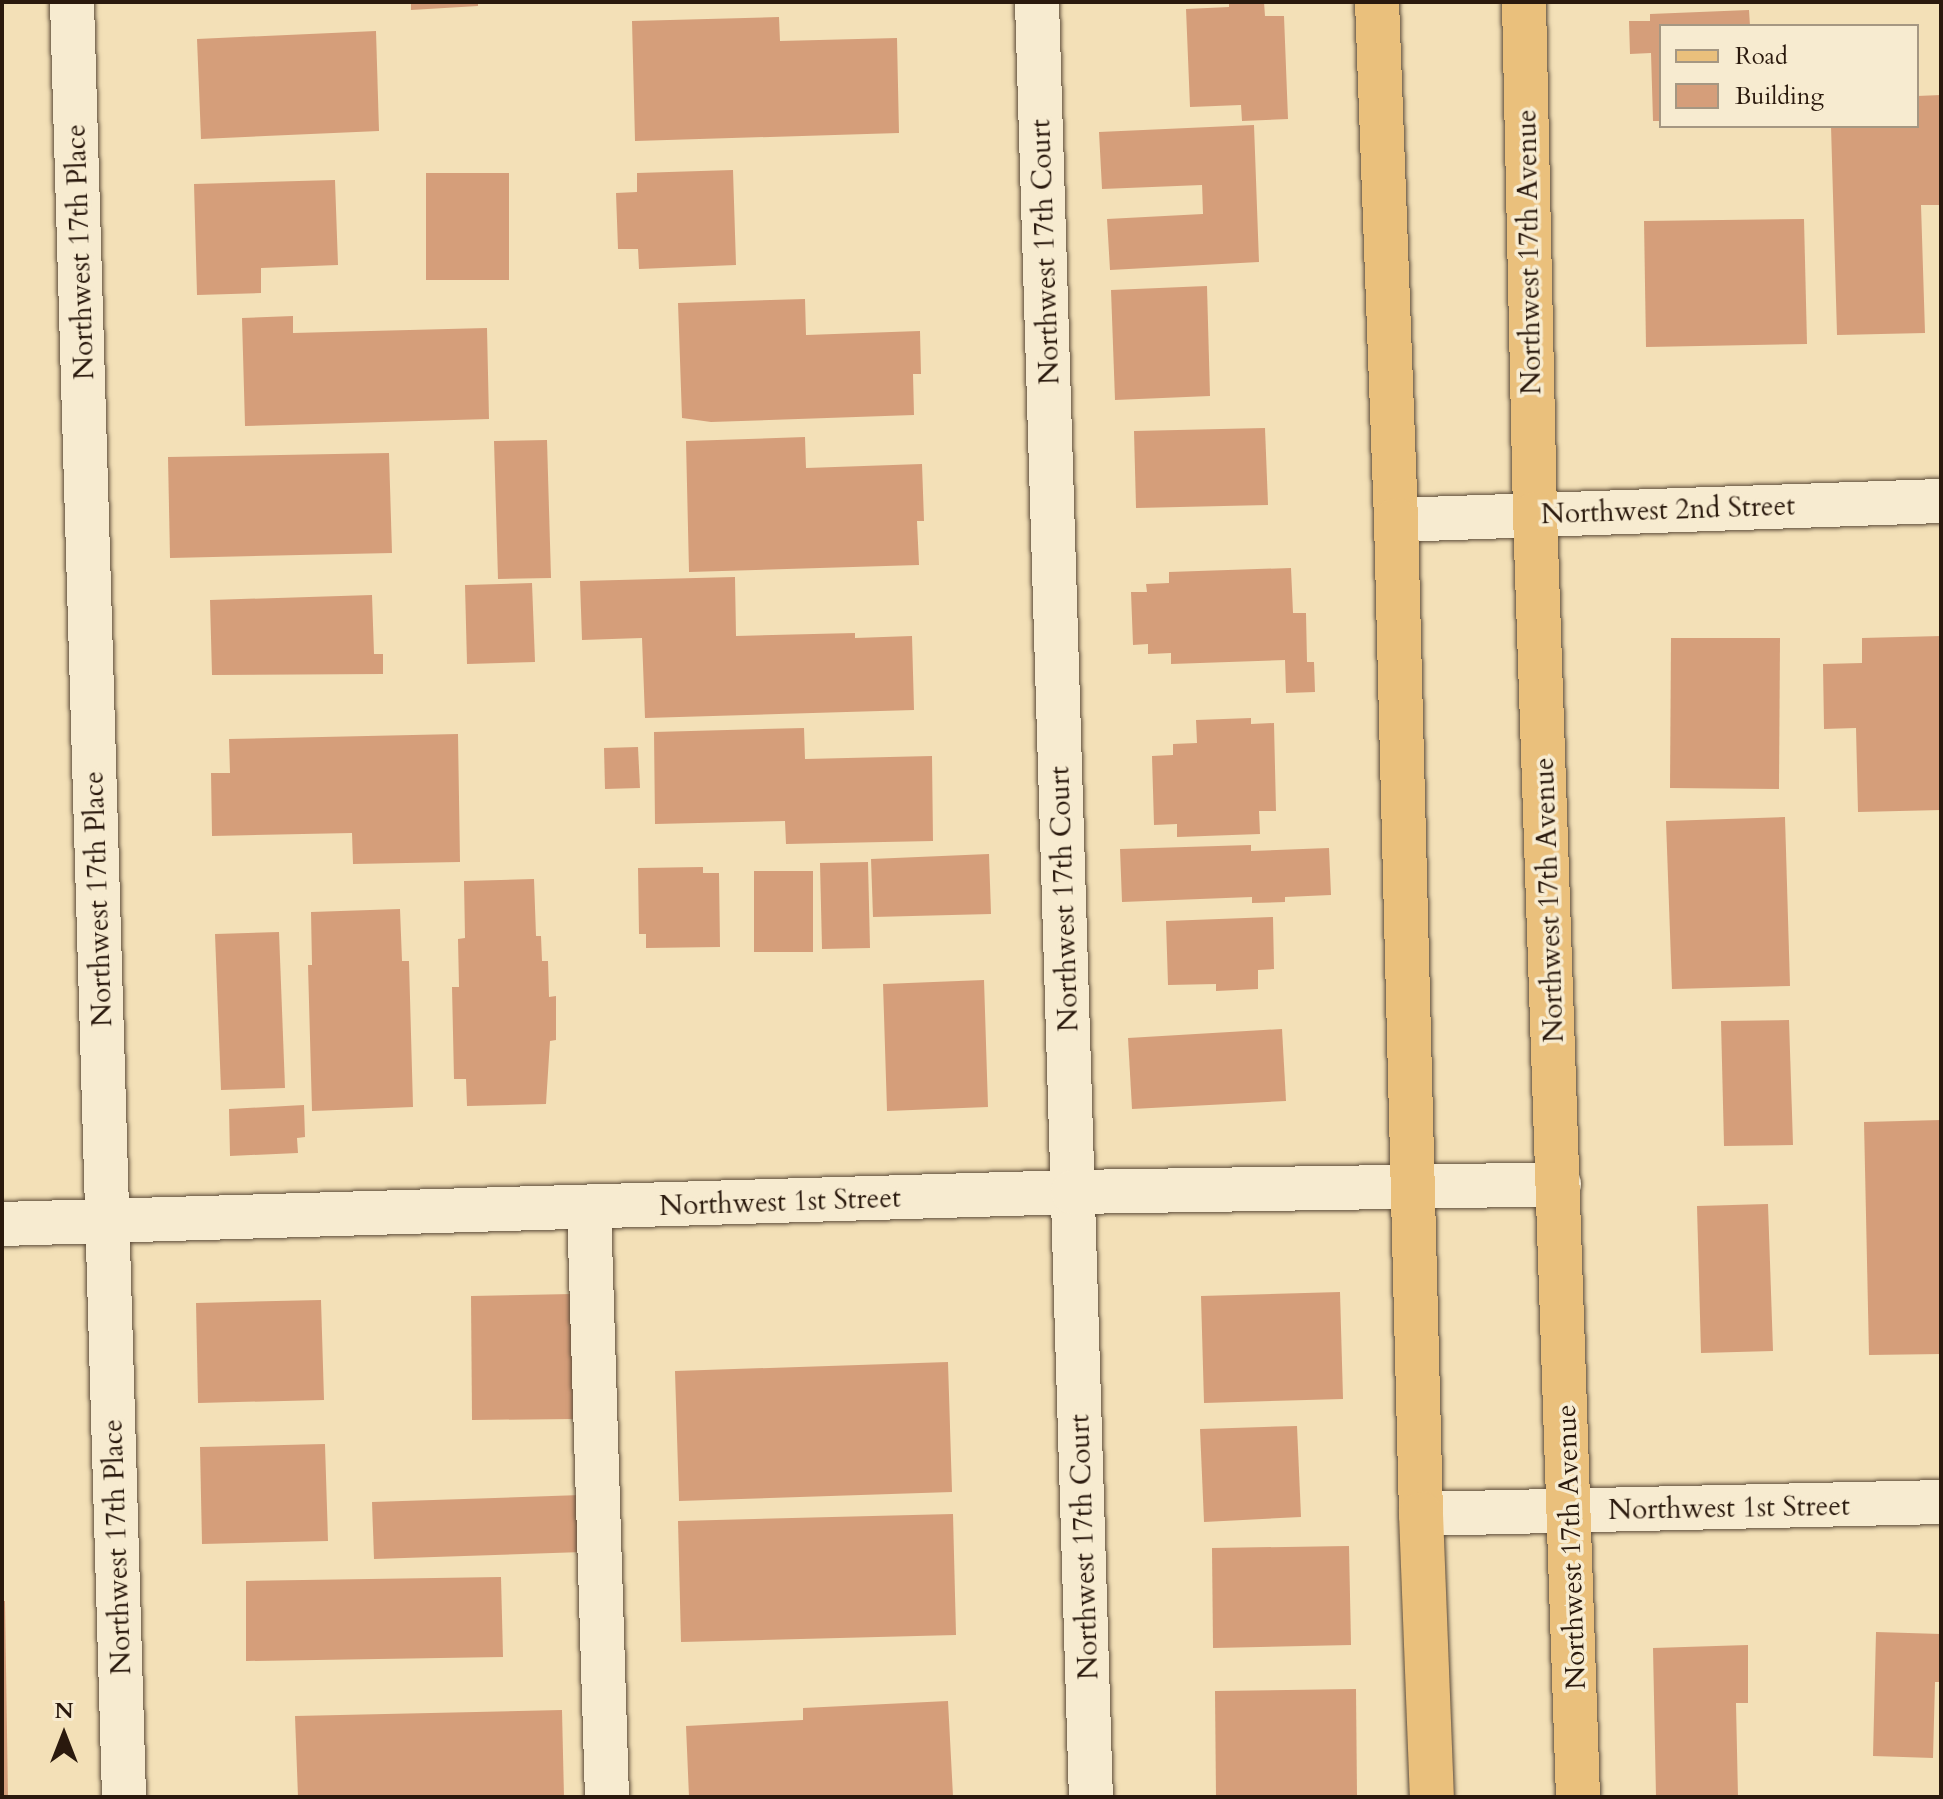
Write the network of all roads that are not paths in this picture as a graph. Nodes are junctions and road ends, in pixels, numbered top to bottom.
1 (72, 2) edge
2 (1037, 2) edge
3 (1377, 2) edge
4 (1524, 2) edge
5 (1941, 501) edge
6 (1535, 514) junction
7 (1396, 520) junction
8 (1559, 1184) junction
9 (1412, 1189) junction
10 (1073, 1192) junction
11 (589, 1208) junction
12 (108, 1223) junction
13 (2, 1224) edge
14 (1941, 1502) edge
15 (1571, 1510) junction
16 (1421, 1514) junction
17 (124, 1797) edge
18 (607, 1797) edge
19 (1091, 1797) edge
20 (1432, 1797) edge
21 (1578, 1797) edge

1 - 12 street, Northwest 17th Place
2 - 10 street, Northwest 17th Court
3 - 7 main road
4 - 6 main road, Northwest 17th Avenue
5 - 6 street, Northwest 2nd Street
6 - 7 street, Northwest 2nd Street
6 - 8 main road, Northwest 17th Avenue
7 - 9 main road
8 - 9 street, Northwest 1st Street
8 - 15 main road, Northwest 17th Avenue
9 - 10 street, Northwest 1st Street
9 - 16 main road
10 - 11 street, Northwest 1st Street
10 - 19 street, Northwest 17th Court
11 - 12 street, Northwest 1st Street
11 - 18 street
12 - 13 street, Northwest 1st Street
12 - 17 street, Northwest 17th Place
14 - 15 street, Northwest 1st Street
15 - 16 street, Northwest 1st Street
15 - 21 main road, Northwest 17th Avenue
16 - 20 main road

